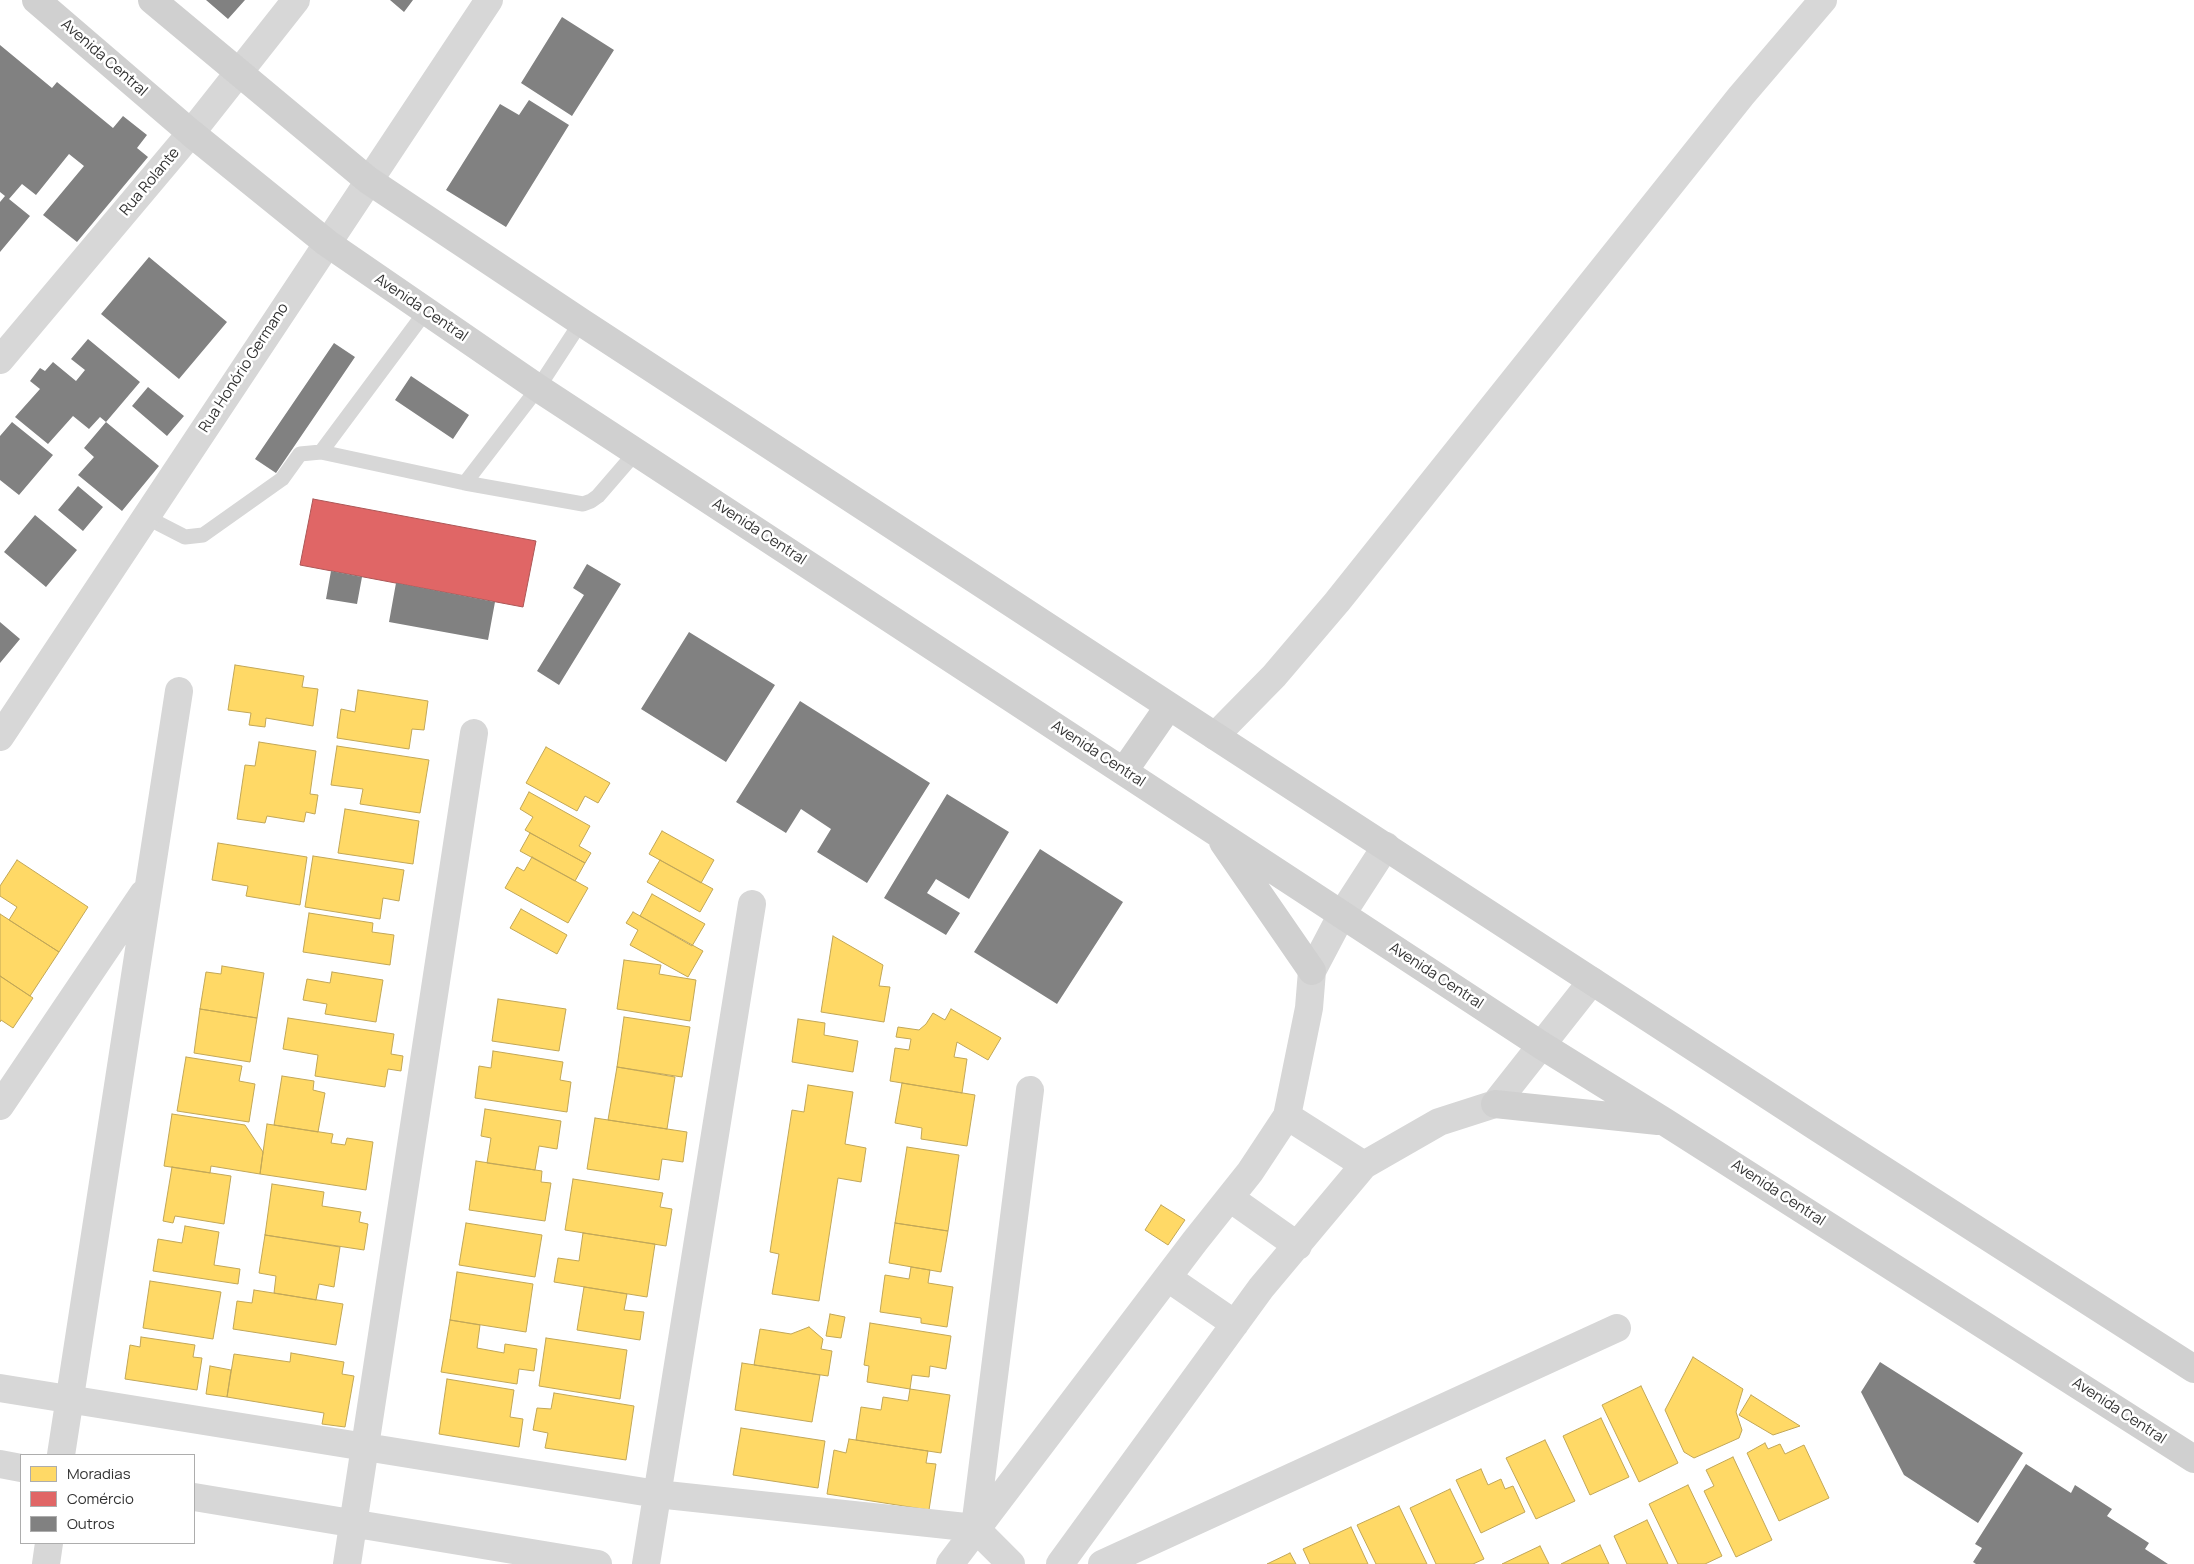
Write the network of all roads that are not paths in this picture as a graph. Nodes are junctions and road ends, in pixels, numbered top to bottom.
1 (36, 0) edge
2 (152, 0) edge
3 (296, 0) edge
4 (489, 0) edge
5 (1823, 0) edge
6 (239, 73) junction
7 (191, 133) junction
8 (368, 180) junction
9 (327, 243) junction
10 (426, 312) junction
11 (581, 322) junction
12 (0, 360) edge
13 (538, 388) junction
14 (320, 452) junction
15 (636, 452) junction
16 (465, 484) junction
17 (146, 517) junction
18 (179, 691) dead end
19 (1169, 706) junction
20 (474, 733) dead end
21 (1215, 736) junction
22 (0, 737) edge
23 (1124, 771) junction
24 (1215, 831) junction
25 (1386, 846) junction
26 (147, 887) junction
27 (752, 904) dead end
28 (1342, 914) junction
29 (1312, 971) junction
30 (1592, 980) junction
31 (1542, 1045) junction
32 (1030, 1090) dead end
33 (1495, 1104) junction
34 (0, 1106) edge
35 (1286, 1116) junction
36 (1665, 1122) junction
37 (1364, 1165) junction
38 (1230, 1198) junction
39 (1298, 1246) junction
40 (1168, 1278) junction
41 (1235, 1324) junction
42 (1617, 1328) dead end
43 (2194, 1369) edge
44 (0, 1388) edge
45 (70, 1400) junction
46 (365, 1447) junction
47 (61, 1454) edge
48 (2194, 1459) edge
49 (0, 1464) edge
50 (20, 1468) edge
51 (658, 1494) junction
52 (195, 1497) edge
53 (353, 1524) junction
54 (975, 1528) junction
55 (49, 1544) edge
56 (46, 1564) edge
57 (347, 1564) edge
58 (598, 1564) edge
59 (646, 1564) edge
60 (950, 1564) edge
61 (1011, 1564) edge
62 (1060, 1564) edge
63 (1102, 1564) edge

1 - 7 main road, Avenida Central
2 - 6 main road
3 - 6 street, Rua Rolante
4 - 8 street, Rua Honório Germano
5 - 21 street
6 - 7 street, Rua Rolante
6 - 8 main road
7 - 9 main road, Avenida Central
7 - 12 street, Rua Rolante
8 - 9 street, Rua Honório Germano
8 - 11 main road
9 - 10 main road, Avenida Central
9 - 17 street, Rua Honório Germano
10 - 13 main road, Avenida Central
10 - 14 lane
11 - 13 lane
11 - 19 main road
13 - 15 main road, Avenida Central
13 - 16 lane
14 - 16 lane
14 - 17 lane
15 - 16 lane
15 - 23 main road, Avenida Central
17 - 22 street, Rua Honório Germano
18 - 26 street
19 - 21 main road
19 - 23 main road
20 - 46 street
21 - 25 main road
23 - 24 main road, Avenida Central
24 - 28 main road, Avenida Central
24 - 29 main road
25 - 28 street
25 - 30 main road
26 - 34 street
26 - 45 street
27 - 51 street
28 - 29 street
28 - 31 main road, Avenida Central
29 - 35 street
30 - 31 street
30 - 43 main road
31 - 33 street
31 - 36 main road, Avenida Central
32 - 54 street
33 - 36 main road
33 - 37 street
35 - 37 street
35 - 38 street
36 - 48 main road, Avenida Central
37 - 39 street
38 - 39 street
38 - 40 street
39 - 41 street
40 - 41 street
40 - 54 street
41 - 62 street
42 - 63 street
44 - 45 street
45 - 46 street
45 - 47 street
46 - 51 street
46 - 53 street
49 - 50 street
51 - 54 street
51 - 59 street
52 - 53 street
53 - 57 street
53 - 58 street
54 - 60 street
54 - 61 street
55 - 56 street

